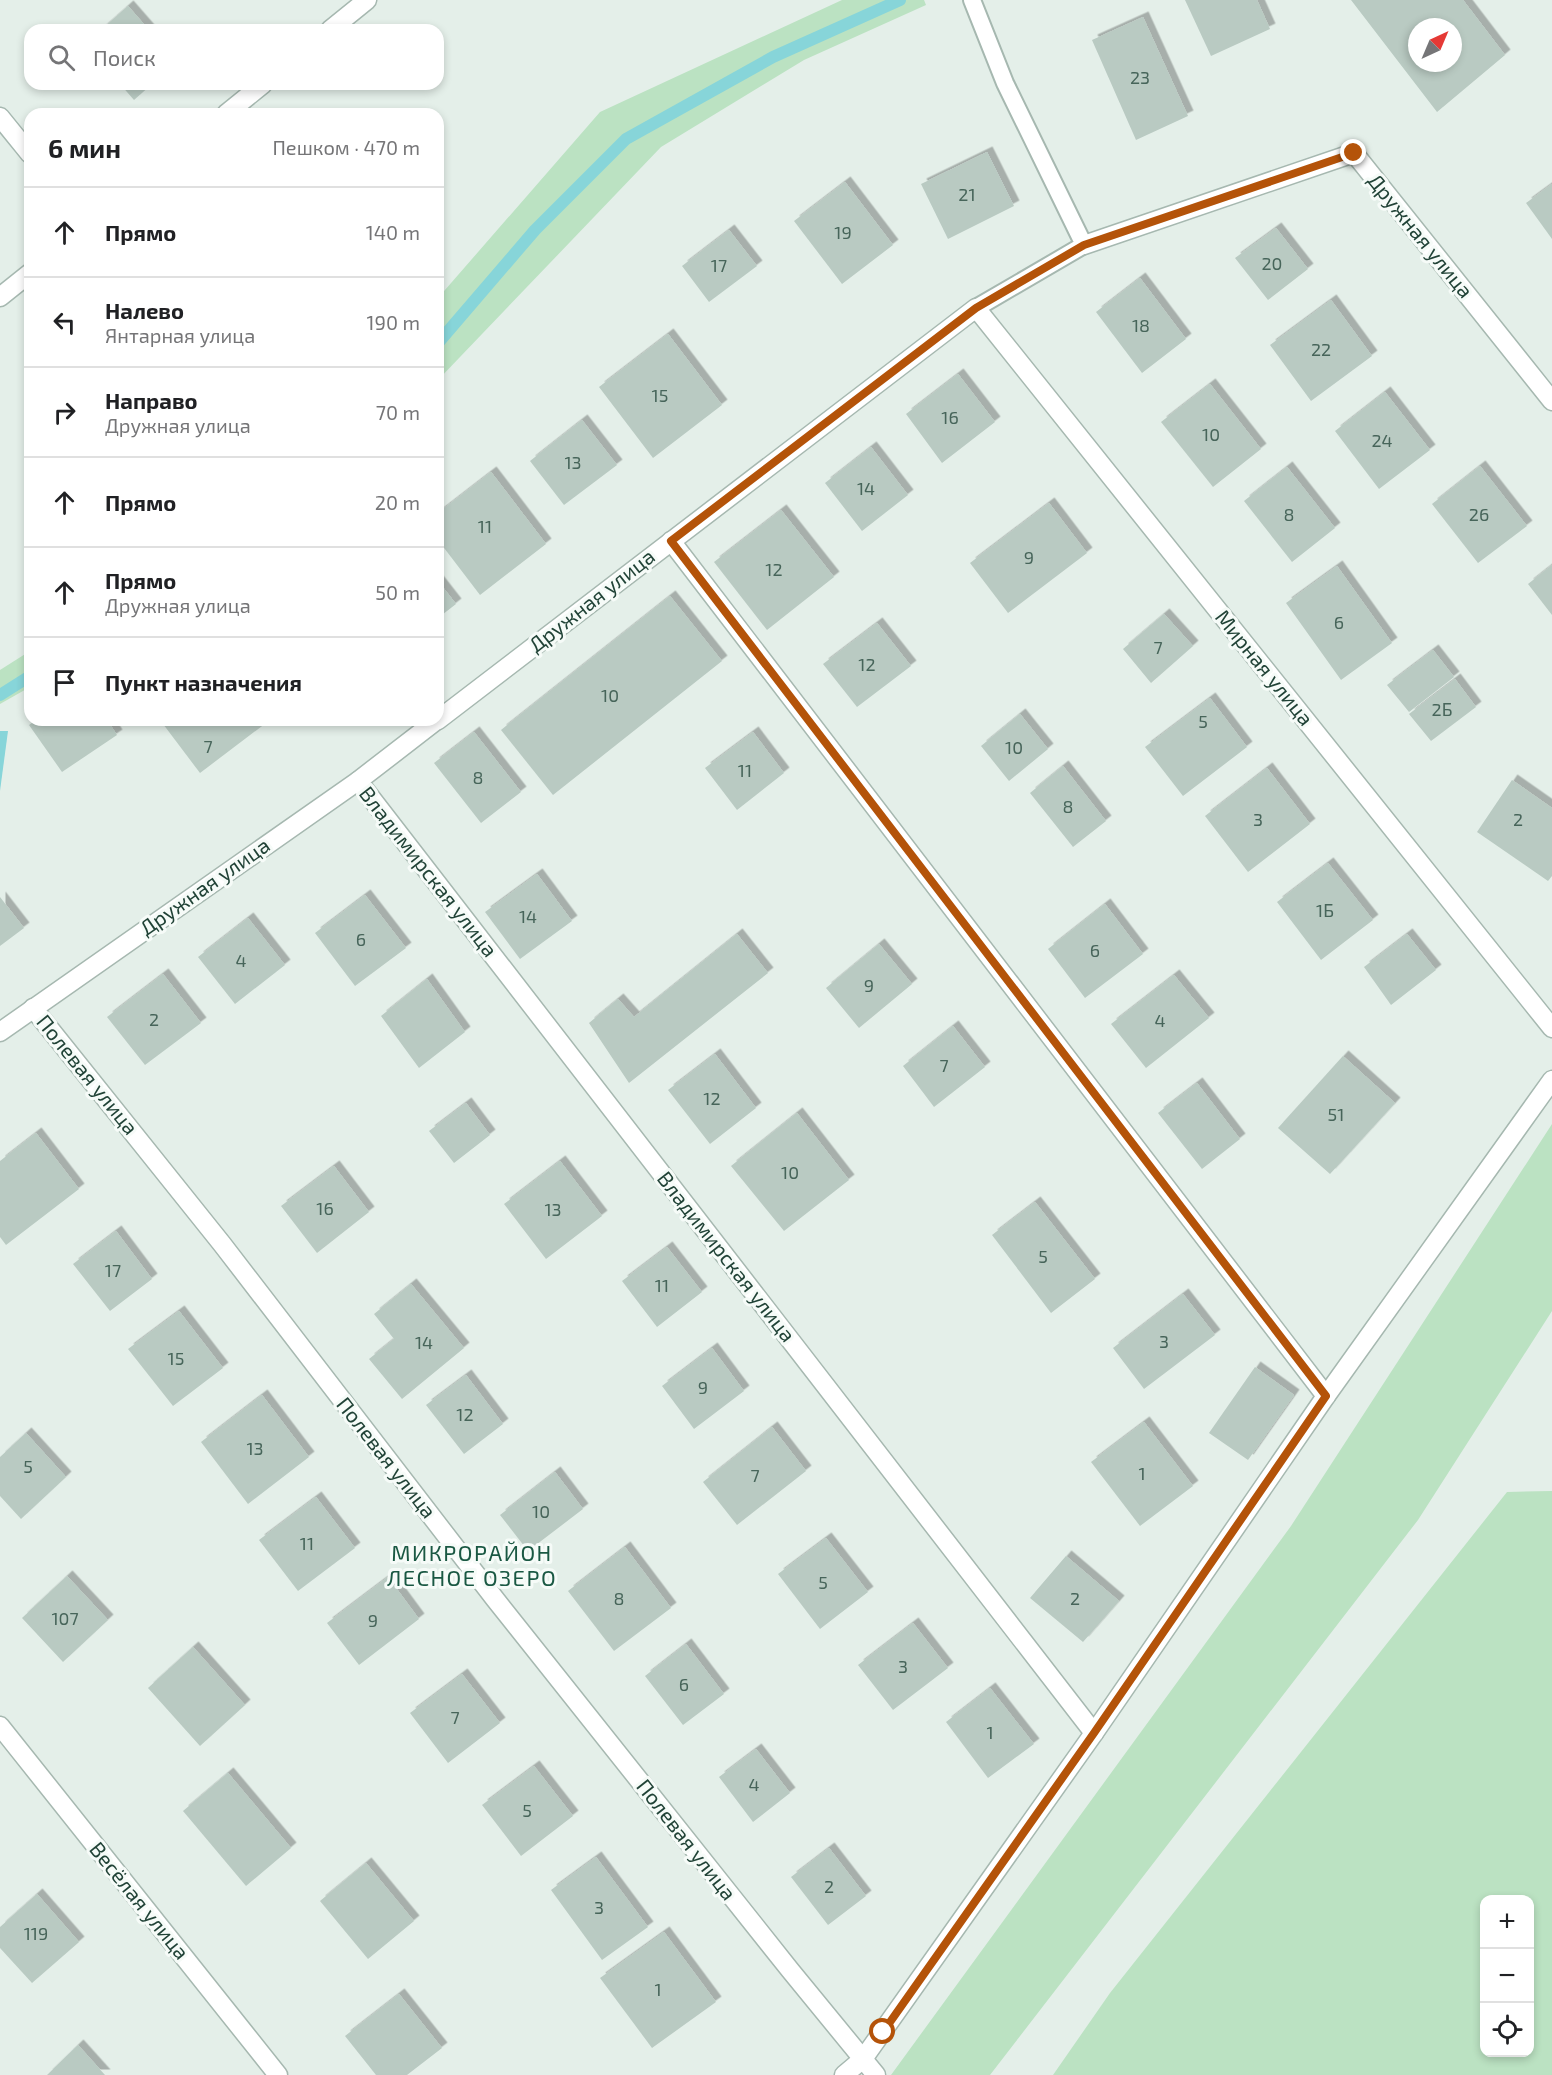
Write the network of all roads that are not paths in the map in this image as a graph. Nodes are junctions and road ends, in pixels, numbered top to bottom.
1 (366, 0) edge
2 (972, 0) edge
3 (337, 24) edge
4 (256, 90) edge
5 (233, 108) edge
6 (0, 117) edge
7 (24, 147) edge
8 (1084, 245) junction
9 (24, 278) edge
10 (0, 297) edge
11 (976, 308) junction
12 (1552, 401) edge
13 (671, 541) junction
14 (444, 715) edge
15 (430, 726) edge
16 (358, 781) junction
17 (33, 1008) junction
18 (1552, 1028) edge
19 (0, 1032) edge
20 (1552, 1080) edge
21 (1326, 1396) junction
22 (0, 1726) edge
23 (1094, 1733) junction
24 (863, 2059) junction
25 (278, 2075) edge
26 (844, 2075) edge
27 (876, 2075) edge

1 - 3 street
2 - 8 lane
4 - 5 street
6 - 7 street
8 - 11 lane
8 - 12 street, Дружная улица
9 - 10 street
11 - 13 street, Дружная улица
11 - 18 street, Мирная улица
13 - 14 street, Дружная улица
13 - 21 street
15 - 16 street, Дружная улица
16 - 17 street, Дружная улица
16 - 23 street, Владимирская улица
17 - 19 street, Дружная улица
17 - 24 street, Полевая улица
20 - 21 street
21 - 23 street
22 - 25 street, Весёлая улица
23 - 24 street
24 - 26 street
24 - 27 street, Полевая улица

